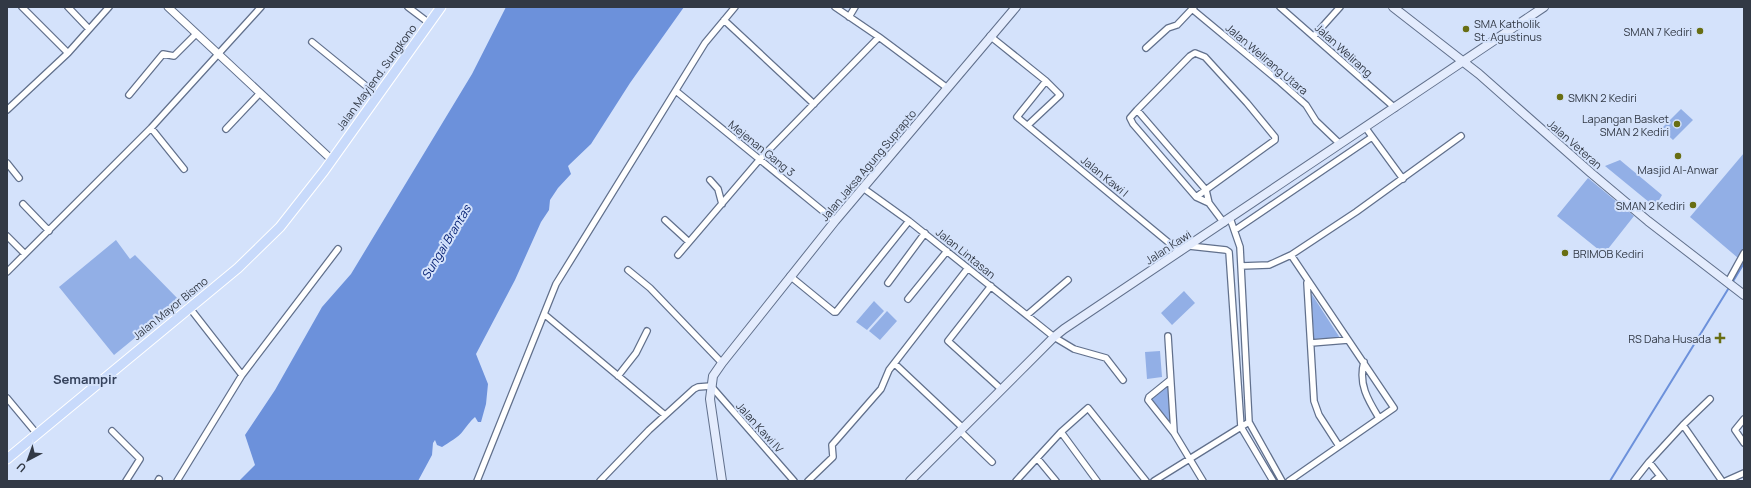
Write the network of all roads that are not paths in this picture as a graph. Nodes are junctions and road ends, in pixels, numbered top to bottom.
1 (22, 7) edge
2 (68, 7) edge
3 (109, 7) edge
4 (168, 7) edge
5 (261, 7) edge
6 (408, 7) edge
7 (441, 7) edge
8 (735, 7) edge
9 (835, 7) edge
10 (856, 7) edge
11 (1016, 7) edge
12 (1280, 7) edge
13 (1340, 7) edge
14 (1393, 7) edge
15 (1544, 7) edge
16 (1193, 8) edge
17 (849, 16) junction
18 (724, 20) junction
19 (429, 23) junction
20 (90, 29) junction
21 (196, 34) junction
22 (990, 36) junction
23 (1314, 36) junction
24 (879, 37) junction
25 (312, 42) dead end
26 (1146, 48) dead end
27 (68, 53) junction
28 (219, 55) junction
29 (1463, 61) junction
30 (1046, 82) junction
31 (946, 87) junction
32 (676, 91) junction
33 (260, 93) junction
34 (129, 95) dead end
35 (377, 95) junction
36 (814, 104) junction
37 (1395, 108) junction
38 (7, 110) edge
39 (1136, 110) junction
40 (1028, 125) junction
41 (1365, 127) junction
42 (151, 128) junction
43 (226, 129) dead end
44 (1461, 136) dead end
45 (1372, 137) junction
46 (1340, 144) junction
47 (760, 159) junction
48 (332, 160) junction
49 (7, 163) edge
50 (184, 169) dead end
51 (19, 178) dead end
52 (1403, 179) junction
53 (710, 180) dead end
54 (863, 188) junction
55 (1206, 190) junction
56 (1196, 197) junction
57 (1209, 203) junction
58 (22, 204) dead end
59 (722, 204) junction
60 (666, 220) dead end
61 (835, 221) junction
62 (909, 221) junction
63 (1227, 221) junction
64 (1235, 230) junction
65 (49, 231) junction
66 (925, 233) junction
67 (7, 236) edge
68 (689, 242) junction
69 (1189, 246) junction
70 (338, 249) dead end
71 (947, 251) junction
72 (1180, 252) junction
73 (1744, 253) edge
74 (25, 254) junction
75 (678, 255) dead end
76 (1290, 255) junction
77 (1241, 266) junction
78 (968, 268) junction
79 (628, 270) dead end
80 (7, 272) edge
81 (790, 276) junction
82 (1068, 280) dead end
83 (1307, 282) junction
84 (888, 283) dead end
85 (1730, 284) junction
86 (991, 286) junction
87 (1242, 289) junction
88 (1232, 290) junction
89 (1744, 295) edge
90 (908, 299) dead end
91 (188, 307) junction
92 (544, 314) junction
93 (1027, 315) junction
94 (647, 331) dead end
95 (1168, 336) dead end
96 (1054, 337) junction
97 (1348, 340) junction
98 (1311, 343) junction
99 (1364, 362) junction
100 (722, 363) junction
101 (895, 364) junction
102 (242, 375) junction
103 (618, 376) junction
104 (1123, 380) dead end
105 (1170, 380) junction
106 (710, 386) junction
107 (1001, 390) junction
108 (7, 398) edge
109 (1710, 399) dead end
110 (665, 415) junction
111 (1379, 418) junction
112 (1744, 420) edge
113 (1249, 422) junction
114 (1683, 425) junction
115 (1241, 427) junction
116 (962, 430) junction
117 (112, 431) dead end
118 (1061, 432) junction
119 (1174, 433) junction
120 (37, 434) junction
121 (1744, 443) edge
122 (1339, 446) junction
123 (7, 458) edge
124 (1037, 458) junction
125 (1190, 459) junction
126 (992, 462) dead end
127 (1649, 462) junction
128 (1744, 473) edge
129 (1662, 479) edge
130 (126, 481) edge
131 (177, 481) edge
132 (477, 481) edge
133 (600, 481) edge
134 (722, 481) edge
135 (794, 481) edge
136 (808, 481) edge
137 (910, 481) edge
138 (1016, 481) edge
139 (1056, 481) edge
140 (1098, 481) edge
141 (1146, 481) edge
142 (1154, 481) edge
143 (1203, 481) edge
144 (1273, 481) edge
145 (1282, 481) edge
146 (1289, 481) edge
147 (1634, 481) edge
148 (1654, 481) edge
149 (1722, 481) edge
150 (1726, 481) edge

1 - 27 street
2 - 20 street
3 - 20 street
4 - 21 street
5 - 28 street
6 - 19 street
7 - 19 main road, Jalan Mayjend. Sungkono
8 - 18 street
9 - 17 street
10 - 17 street
11 - 22 main road, Jalan Jaksa Agung Suprapto
12 - 23 street, Jalan Welirang
13 - 23 street
14 - 29 main road, Jalan Veteran
15 - 29 main road, Jalan Kawi
16 - 26 street
16 - 46 street, Jalan Welirang Utara
17 - 24 street
18 - 32 street
18 - 36 street
19 - 35 main road, Jalan Mayjend. Sungkono
20 - 27 street
21 - 28 street
21 - 34 street
22 - 30 street
22 - 31 main road, Jalan Jaksa Agung Suprapto
23 - 37 street, Jalan Welirang
24 - 31 street
24 - 36 street
25 - 35 street
27 - 38 street
28 - 33 street
28 - 42 street
29 - 37 main road, Jalan Kawi
29 - 85 main road, Jalan Veteran
30 - 40 street, Jalan Kawi I
30 - 40 street
31 - 54 main road, Jalan Jaksa Agung Suprapto
32 - 47 street, Mejenan Gang 3
32 - 92 street
33 - 43 street
33 - 48 street
35 - 48 main road, Jalan Mayjend. Sungkono
36 - 47 street
37 - 41 main road, Jalan Kawi
39 - 55 street
39 - 55 street
39 - 56 street
40 - 72 street, Jalan Kawi I
41 - 45 street
41 - 46 main road, Jalan Kawi
42 - 50 street
42 - 65 street
44 - 52 street
45 - 52 street
45 - 64 street
46 - 63 main road, Jalan Kawi
47 - 59 street
47 - 61 street, Mejenan Gang 3
48 - 91 main road, Jalan Mayor Bismo
49 - 51 street
52 - 76 street
53 - 59 street
54 - 61 main road, Jalan Jaksa Agung Suprapto
54 - 62 street, Jalan Lintasan
55 - 56 street
55 - 57 street
56 - 57 street
57 - 63 street
58 - 65 street
59 - 68 street
60 - 68 street
61 - 81 main road, Jalan Jaksa Agung Suprapto
62 - 66 street, Jalan Lintasan
62 - 81 street
63 - 64 street
63 - 69 main road, Jalan Kawi
64 - 77 street
65 - 74 street
66 - 71 street, Jalan Lintasan
66 - 84 street
67 - 74 street
68 - 75 street
69 - 72 main road, Jalan Kawi
69 - 88 street
70 - 102 street
71 - 78 street, Jalan Lintasan
71 - 90 street
72 - 96 main road, Jalan Kawi
73 - 85 street
74 - 80 street
76 - 77 street
76 - 83 street
77 - 87 street
78 - 86 street, Jalan Lintasan
78 - 101 street
79 - 100 street
81 - 100 main road, Jalan Jaksa Agung Suprapto
82 - 93 street
83 - 97 street
83 - 98 street
85 - 89 main road, Jalan Veteran
86 - 93 street, Jalan Lintasan
86 - 107 street
87 - 88 street
87 - 113 street
88 - 115 street
91 - 102 street
91 - 120 main road, Jalan Mayor Bismo
92 - 103 street
92 - 132 street
93 - 96 street, Jalan Lintasan
94 - 103 street
95 - 105 street
96 - 104 street, Jalan Lintasan
96 - 107 main road, Jalan Kawi
97 - 98 street
97 - 99 street
98 - 122 street
99 - 111 street
99 - 111 street
100 - 106 main road, Jalan Jaksa Agung Suprapto
101 - 116 street
101 - 136 street
102 - 131 street
103 - 110 street
105 - 119 street
105 - 119 street
106 - 110 street
106 - 134 main road
106 - 135 street, Jalan Kawi IV
107 - 116 main road, Jalan Kawi
108 - 120 street
109 - 114 street
110 - 133 street
111 - 122 street
112 - 121 street
113 - 115 street
113 - 145 street
114 - 127 street
114 - 149 street
115 - 125 street
115 - 144 street
116 - 126 street
116 - 137 main road, Jalan Kawi
117 - 130 street
118 - 124 street
118 - 140 street
118 - 141 street
119 - 125 street
120 - 123 main road, Jalan Mayor Bismo
122 - 146 street
124 - 138 street
124 - 139 street
125 - 142 street
125 - 143 street
127 - 129 street
127 - 147 street
128 - 150 street
129 - 148 street

